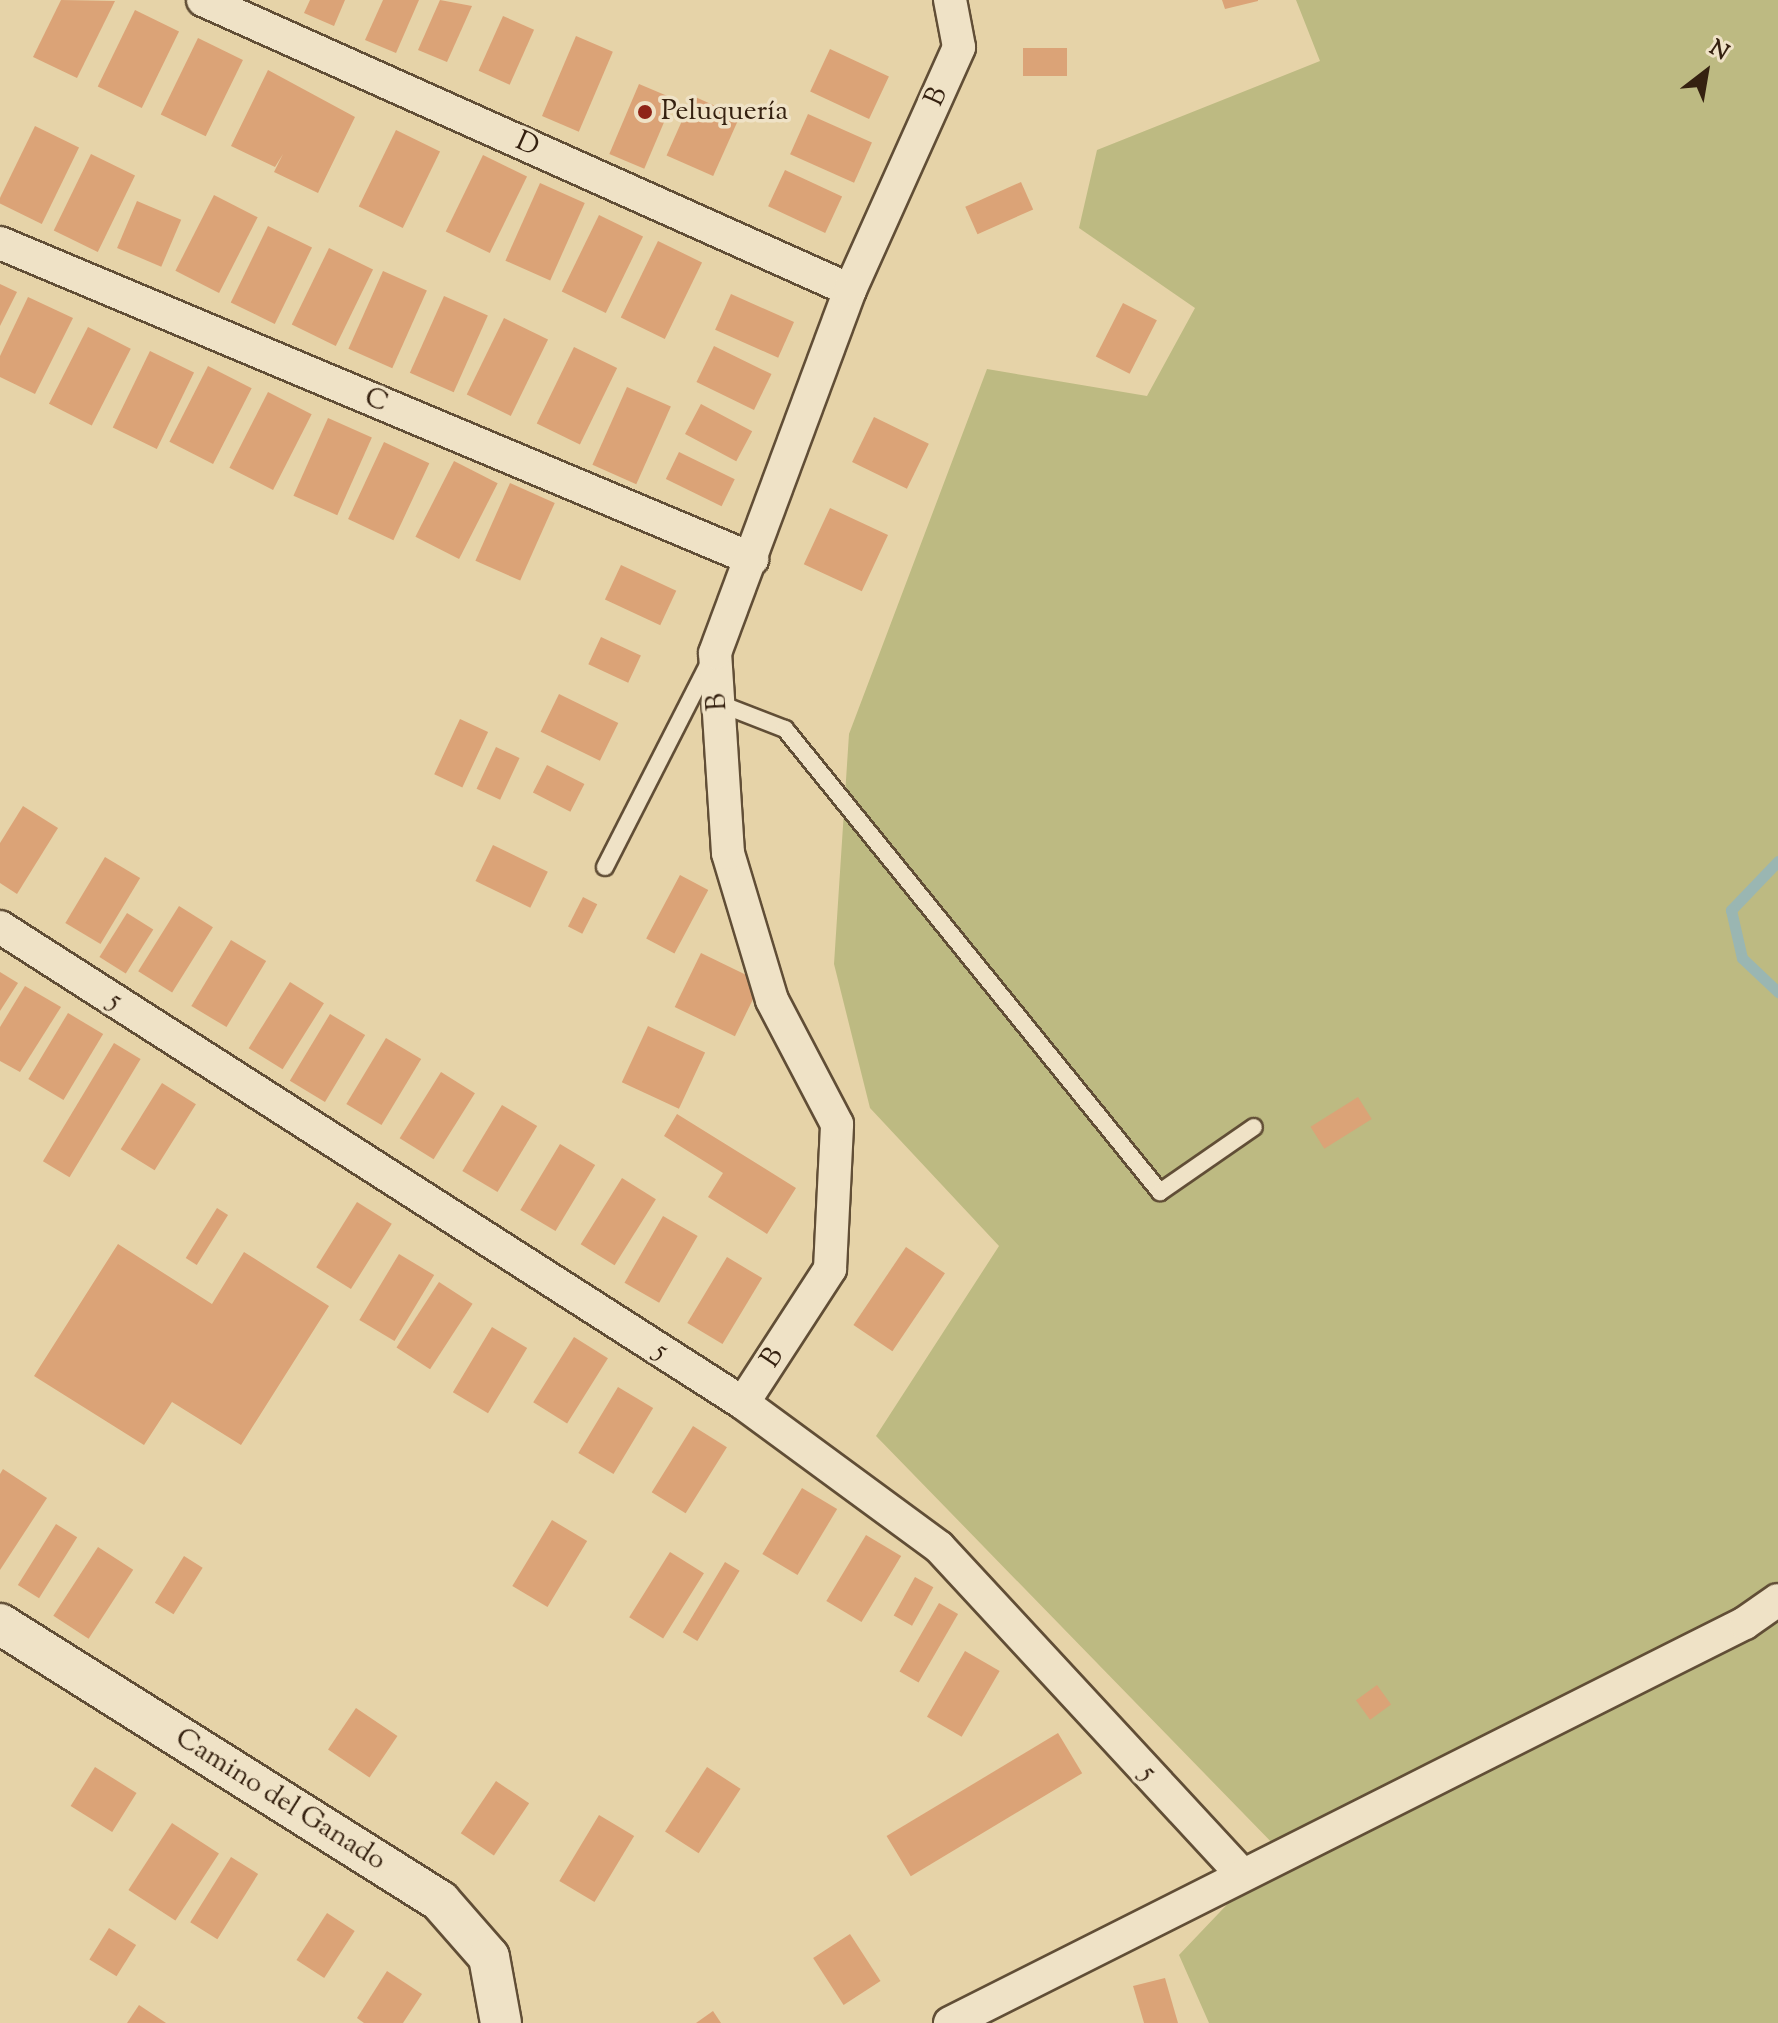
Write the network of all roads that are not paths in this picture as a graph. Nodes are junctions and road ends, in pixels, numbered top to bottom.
1 (203, 0) edge
2 (950, 0) edge
3 (0, 243) edge
4 (850, 290) junction
5 (752, 559) junction
6 (715, 653) junction
7 (718, 703) junction
8 (605, 867) dead end
9 (0, 927) edge
10 (1254, 1127) dead end
11 (743, 1403) junction
12 (1778, 1600) edge
13 (0, 1624) edge
14 (1241, 1873) junction
15 (501, 2023) edge
16 (950, 2023) edge

1 - 4 street, D
2 - 4 street, B
3 - 5 street, C
4 - 5 street, B
5 - 6 street, B
6 - 7 street, B
6 - 8 lane
7 - 10 lane
7 - 11 street, B
9 - 11 street, 5
11 - 14 street, 5
12 - 14 street
13 - 15 street, Camino del Ganado
14 - 16 street

